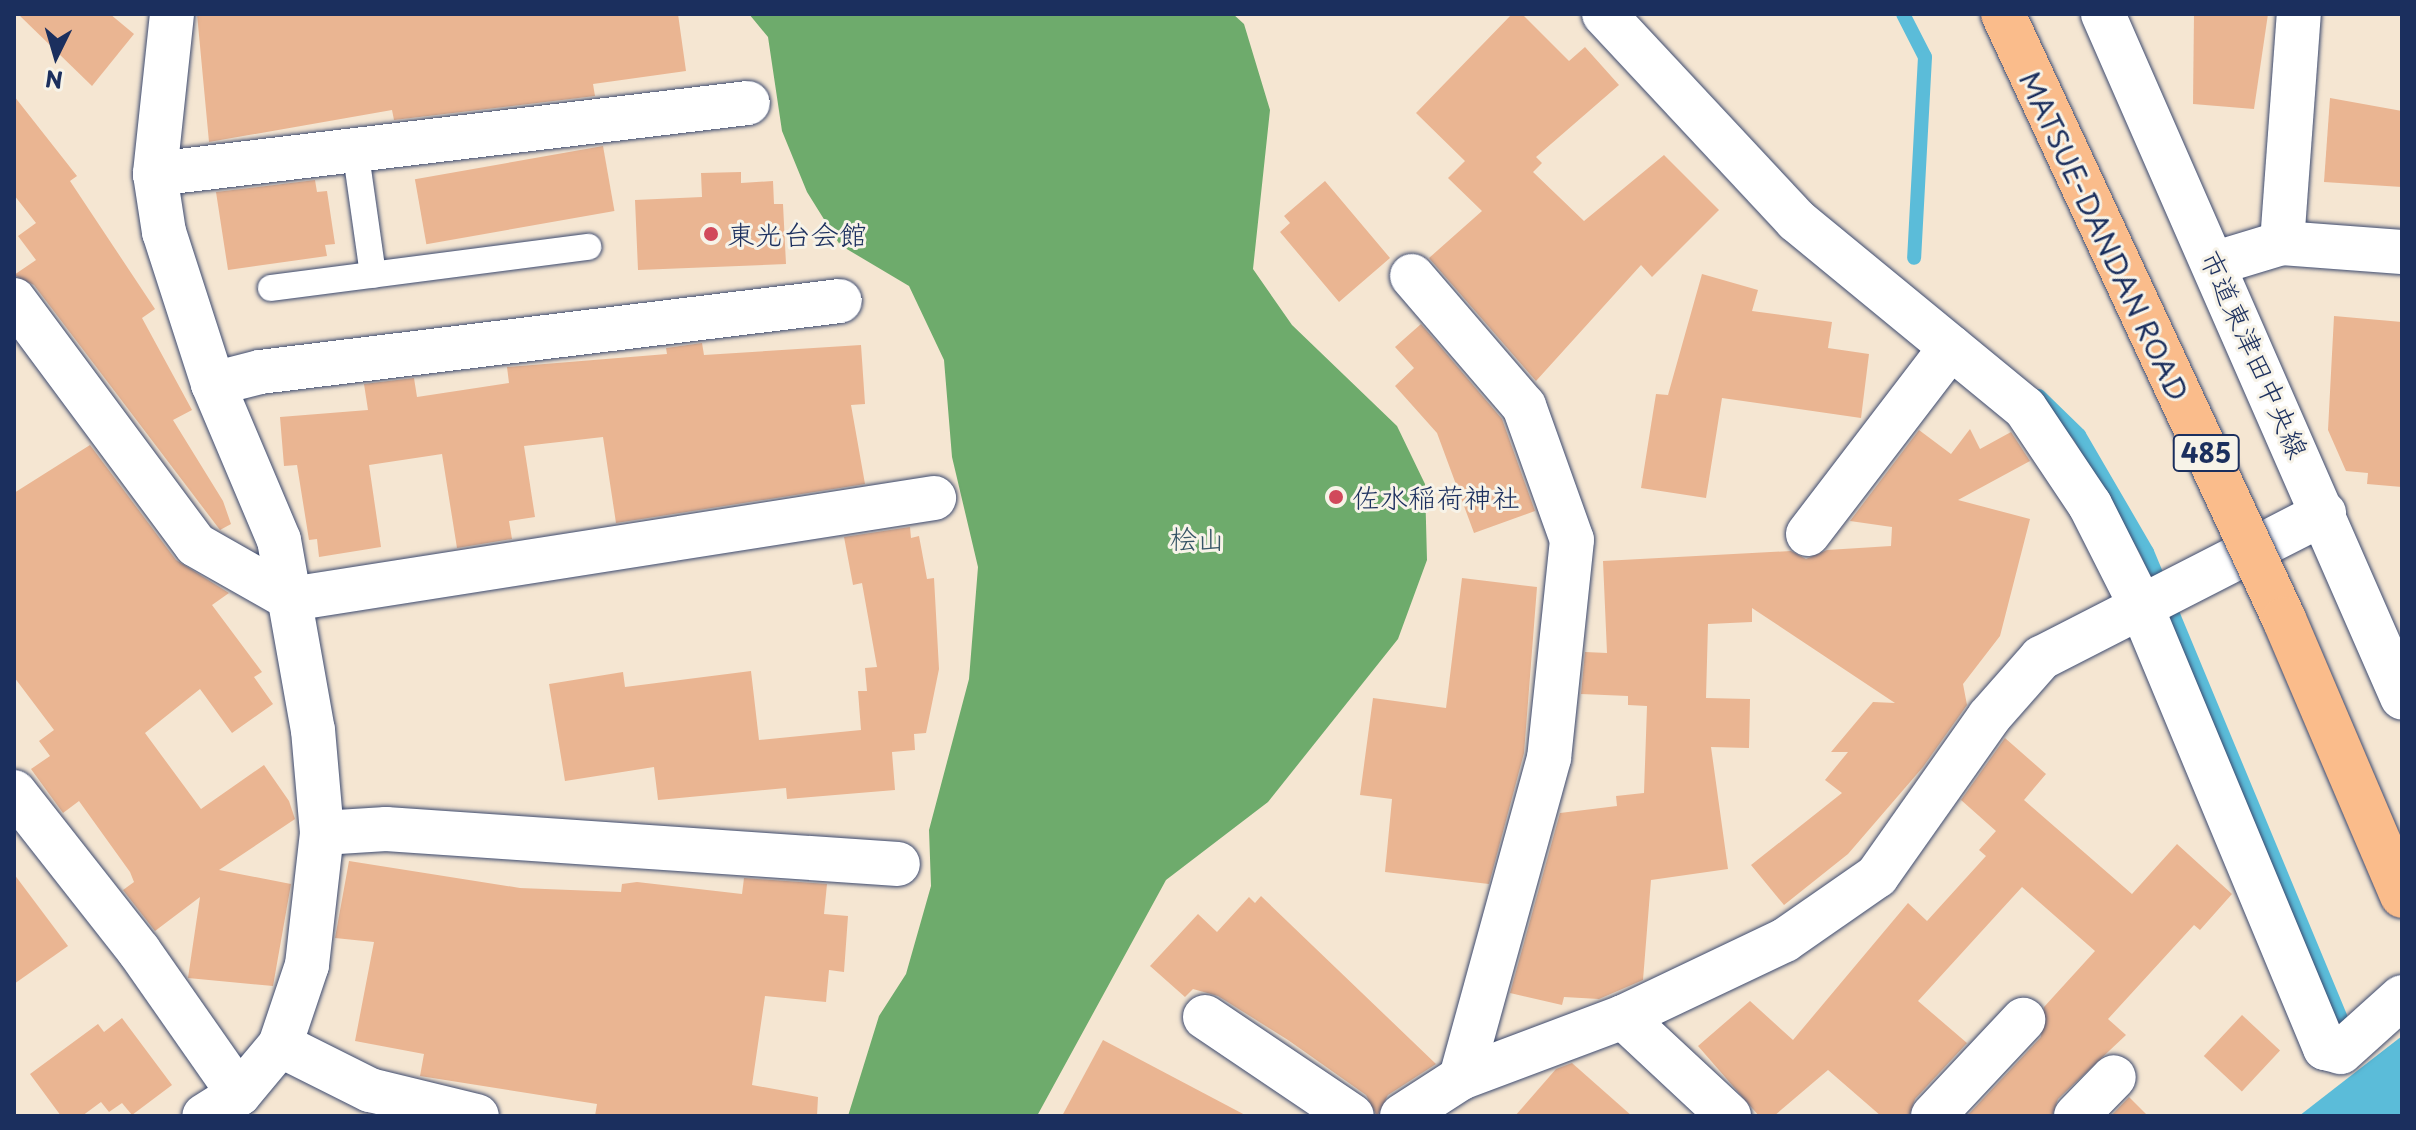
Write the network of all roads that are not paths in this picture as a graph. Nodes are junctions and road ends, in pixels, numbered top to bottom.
1 (172, 14) edge
2 (1604, 14) edge
3 (2003, 14) edge
4 (2103, 14) edge
5 (2299, 14) edge
6 (748, 103) dead end
7 (355, 148) junction
8 (155, 174) junction
9 (2282, 243) junction
10 (588, 247) dead end
11 (2402, 252) edge
12 (2216, 263) junction
13 (373, 275) junction
14 (1412, 276) dead end
15 (271, 288) dead end
16 (14, 300) edge
17 (840, 301) dead end
18 (1951, 347) junction
19 (213, 384) junction
20 (934, 498) dead end
21 (2324, 513) junction
22 (1808, 534) dead end
23 (291, 599) junction
24 (2141, 606) junction
25 (2402, 697) edge
26 (14, 792) edge
27 (322, 833) junction
28 (898, 864) dead end
29 (2402, 896) edge
30 (2402, 997) edge
31 (1205, 1017) dead end
32 (1623, 1017) junction
33 (2023, 1020) dead end
34 (280, 1045) junction
35 (2114, 1077) dead end
36 (1461, 1078) junction
37 (222, 1105) edge
38 (477, 1116) edge
39 (1352, 1116) edge
40 (1402, 1116) edge
41 (1729, 1116) edge
42 (1933, 1116) edge
43 (2076, 1116) edge

1 - 8 street
2 - 18 street
3 - 29 highway, MATSUE-DANDAN ROAD / 485, bridge
4 - 12 street, 市道東津田中央線
5 - 9 street
6 - 7 street
7 - 8 street
7 - 13 lane
8 - 19 street
9 - 11 street
9 - 12 street
10 - 13 lane
12 - 21 street, 市道東津田中央線
13 - 15 lane
14 - 36 street
16 - 23 street
17 - 19 street
18 - 22 street
18 - 24 street
19 - 23 street
20 - 23 street
21 - 24 street
21 - 25 street, 市道東津田中央線
23 - 27 street
24 - 30 street
24 - 32 street
26 - 37 street
27 - 28 street
27 - 34 street
31 - 39 street
32 - 36 street
32 - 41 street
33 - 42 street
34 - 37 street
34 - 38 street
35 - 43 street
36 - 40 street

